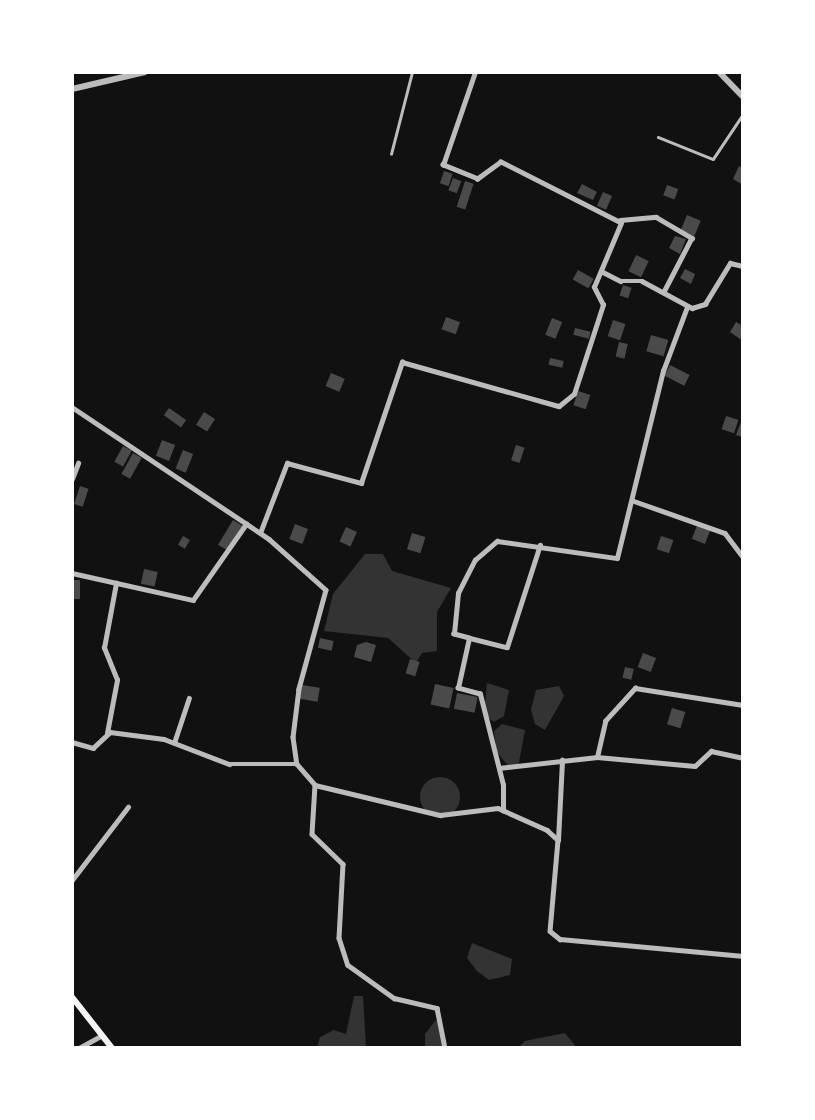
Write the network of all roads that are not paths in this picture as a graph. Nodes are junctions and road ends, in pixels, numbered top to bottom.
1 (145, 72) edge
2 (412, 72) edge
3 (475, 72) edge
4 (719, 72) edge
5 (72, 89) edge
6 (743, 97) edge
7 (743, 114) edge
8 (658, 137) dead end
9 (391, 154) dead end
10 (620, 220) junction
11 (743, 266) edge
12 (601, 271) junction
13 (664, 292) junction
14 (687, 307) junction
15 (72, 407) edge
16 (78, 463) dead end
17 (72, 480) edge
18 (634, 501) junction
19 (246, 524) junction
20 (260, 533) junction
21 (540, 545) junction
22 (743, 557) edge
23 (72, 573) edge
24 (116, 583) junction
25 (469, 638) junction
26 (189, 698) dead end
27 (743, 705) edge
28 (107, 733) junction
29 (72, 742) edge
30 (174, 743) junction
31 (597, 757) junction
32 (743, 758) edge
33 (562, 760) junction
34 (297, 764) junction
35 (499, 768) junction
36 (315, 785) junction
37 (128, 807) dead end
38 (503, 811) junction
39 (558, 840) junction
40 (72, 880) edge
41 (743, 957) edge
42 (72, 997) edge
43 (102, 1036) junction
44 (79, 1048) edge
45 (112, 1048) edge
46 (446, 1048) edge

1 - 5 street
2 - 9 lane
3 - 10 street
4 - 6 street
7 - 8 lane
10 - 12 street
10 - 13 street
11 - 14 street
12 - 13 street
12 - 20 street
13 - 14 street
14 - 18 street
15 - 19 street
16 - 17 street
18 - 21 street
18 - 22 street
19 - 20 street
19 - 24 street
20 - 34 street
21 - 25 street
21 - 25 street
23 - 24 street
24 - 28 street
25 - 35 street
26 - 30 street
27 - 31 street
28 - 29 street
28 - 30 street
30 - 34 street
31 - 32 street
31 - 33 street
33 - 35 street
33 - 39 street
34 - 36 street
35 - 38 street
36 - 38 street
36 - 46 street
37 - 40 street
38 - 39 street
39 - 41 street
42 - 43 main road
43 - 44 street
43 - 45 main road

